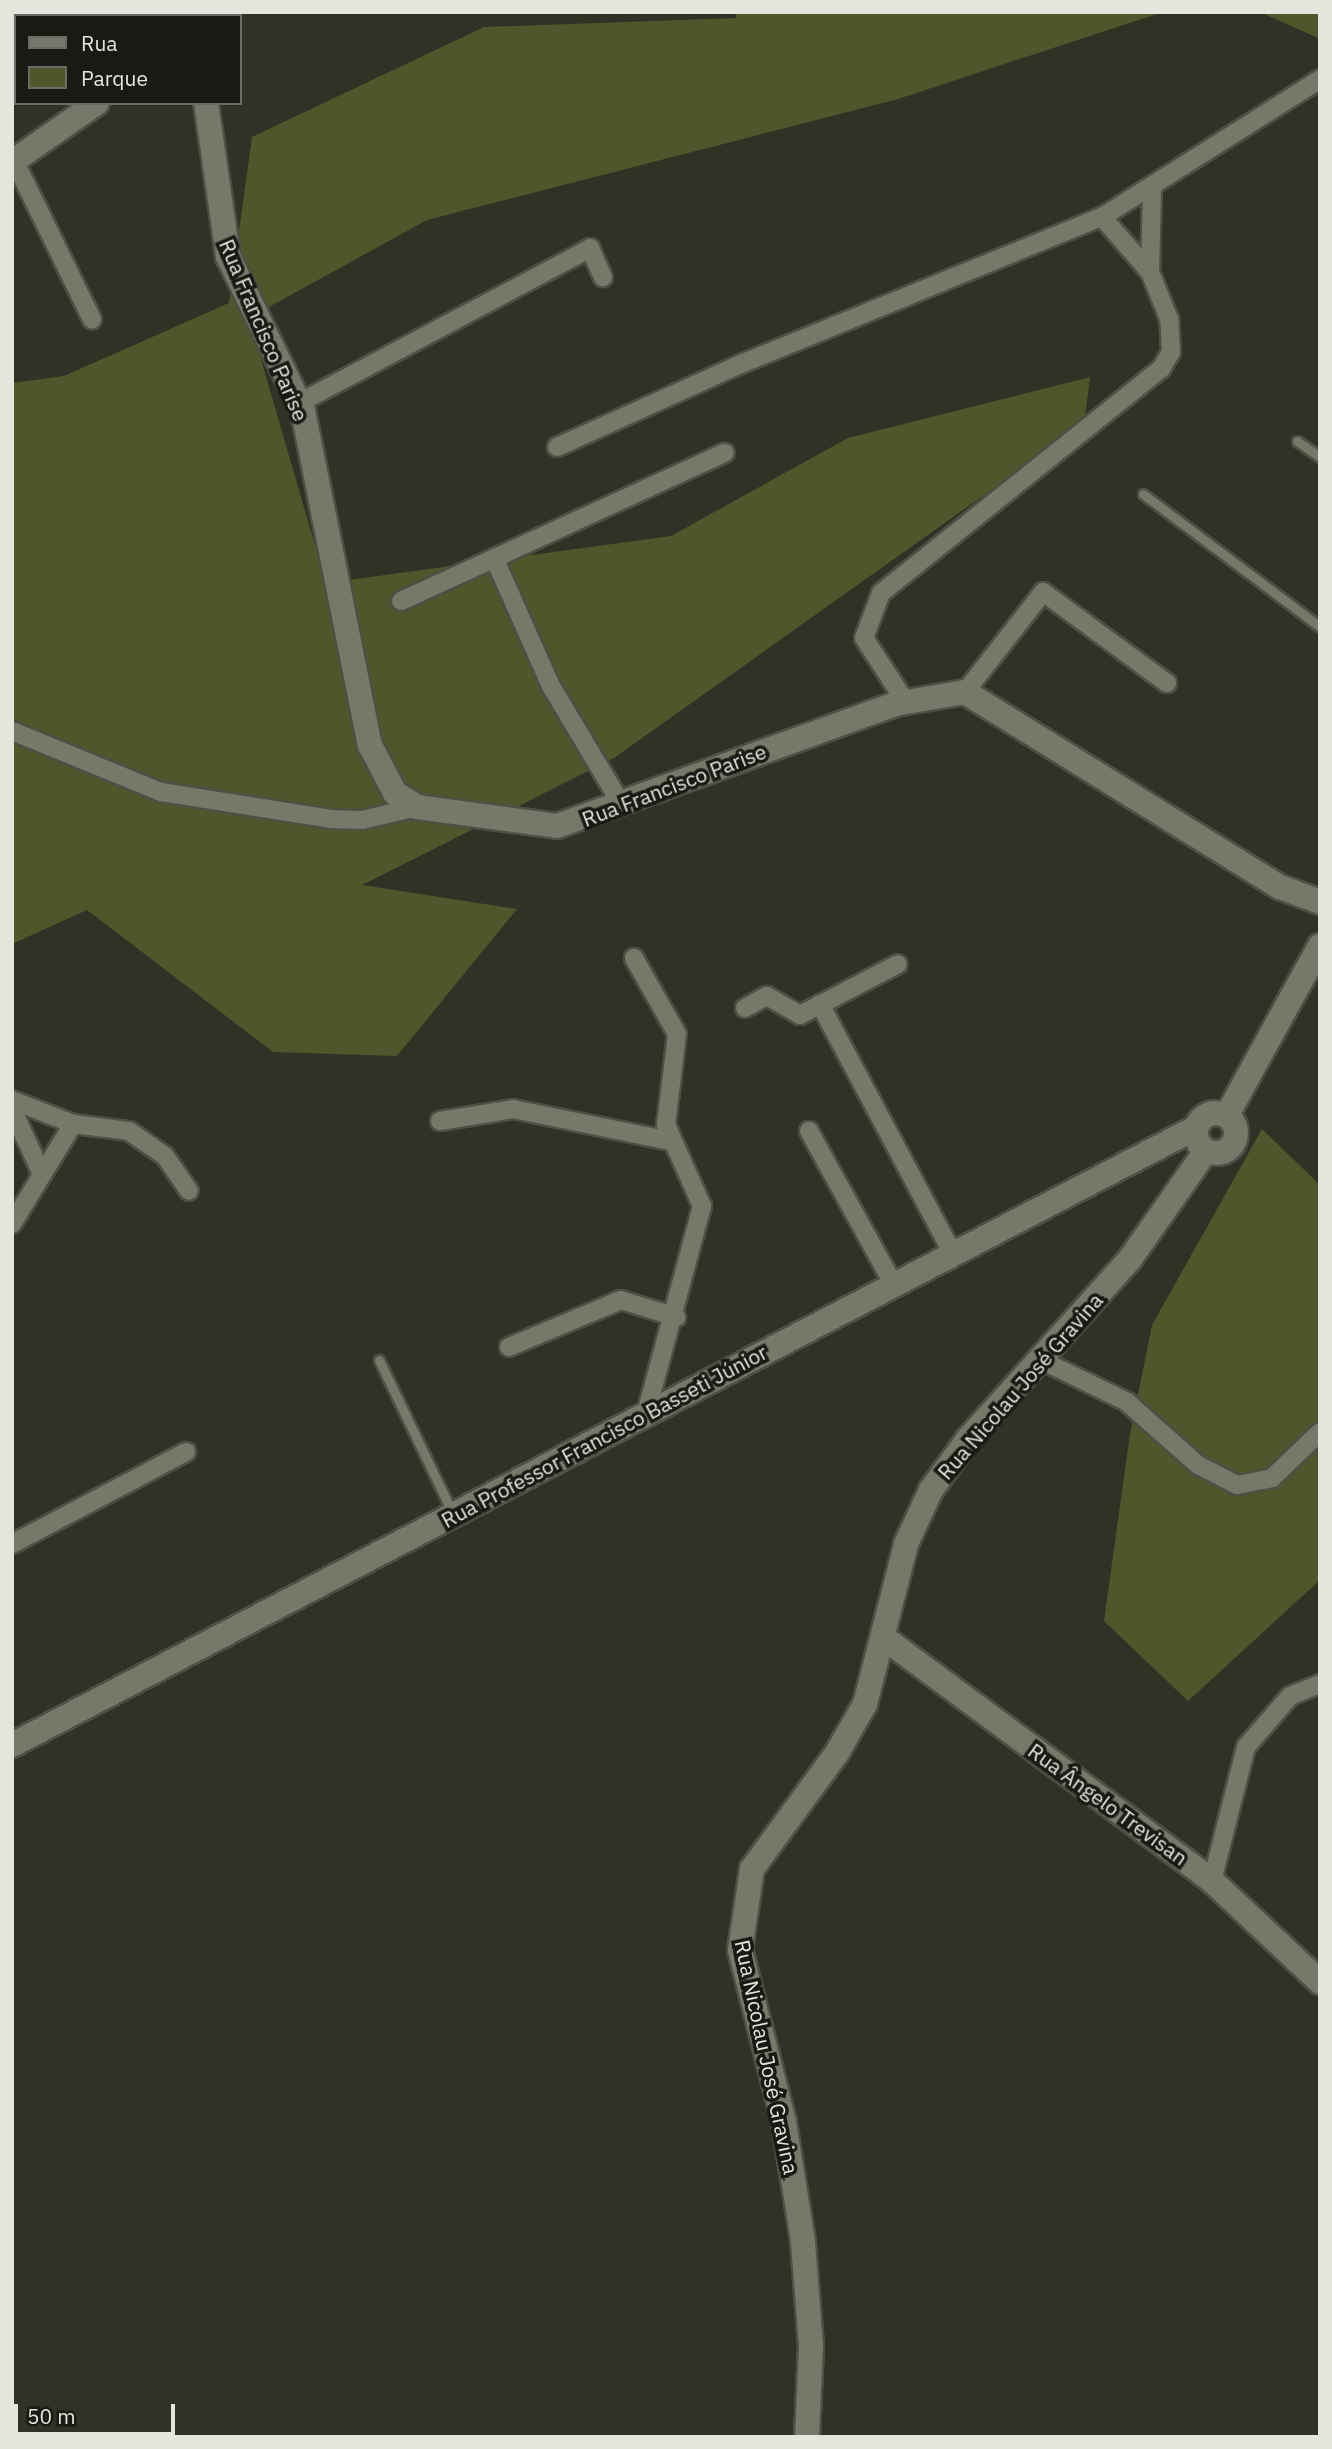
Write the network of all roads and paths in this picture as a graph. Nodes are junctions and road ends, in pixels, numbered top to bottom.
1 (1320, 79) edge
2 (94, 105) edge
3 (206, 105) edge
4 (13, 159) edge
5 (1152, 189) junction
6 (1102, 217) junction
7 (1150, 272) junction
8 (603, 277) dead end
9 (92, 319) dead end
10 (299, 404) junction
11 (1297, 441) dead end
12 (557, 447) dead end
13 (725, 453) dead end
14 (1320, 457) edge
15 (1143, 495) dead end
16 (496, 562) junction
17 (401, 601) dead end
18 (1320, 627) edge
19 (1167, 683) dead end
20 (965, 692) junction
21 (905, 701) junction
22 (12, 731) edge
23 (622, 805) junction
24 (417, 807) junction
25 (1320, 902) edge
26 (1320, 946) edge
27 (634, 958) dead end
28 (898, 964) dead end
29 (820, 1004) junction
30 (745, 1008) dead end
31 (12, 1100) edge
32 (12, 1109) edge
33 (1227, 1115) junction
34 (440, 1121) dead end
35 (73, 1124) junction
36 (1197, 1127) junction
37 (808, 1131) dead end
38 (670, 1141) junction
39 (1206, 1151) junction
40 (40, 1170) junction
41 (189, 1191) dead end
42 (12, 1224) edge
43 (953, 1254) junction
44 (894, 1285) junction
45 (676, 1317) junction
46 (509, 1347) dead end
47 (1039, 1359) junction
48 (379, 1360) dead end
49 (646, 1414) junction
50 (1320, 1432) edge
51 (186, 1452) dead end
52 (453, 1515) junction
53 (12, 1544) edge
54 (884, 1639) junction
55 (1320, 1684) edge
56 (12, 1745) edge
57 (1212, 1881) junction
58 (1320, 1982) edge
59 (807, 2437) edge

1 - 5 street
2 - 4 main road
3 - 10 main road, Rua Francisco Parise
4 - 9 street
5 - 6 street
5 - 7 street
6 - 7 street
6 - 12 street
7 - 21 street
8 - 10 street
10 - 24 main road, Rua Francisco Parise
11 - 14 lane
13 - 16 street
15 - 18 lane
16 - 17 street
16 - 23 street
19 - 20 street
20 - 21 main road, Rua Francisco Parise
20 - 25 main road
21 - 23 main road, Rua Francisco Parise
22 - 24 street
23 - 24 main road, Rua Francisco Parise
26 - 33 main road
27 - 38 street
28 - 29 street
29 - 30 street
29 - 43 street
31 - 35 street
32 - 40 street
33 - 36 main road
33 - 39 main road
34 - 38 street
35 - 40 street
35 - 41 street
36 - 39 main road
36 - 43 main road, Rua Professor Francisco Basseti Júnior
37 - 44 street
38 - 45 street
39 - 47 main road, Rua Nicolau José Gravina
40 - 42 street
43 - 44 main road, Rua Professor Francisco Basseti Júnior
44 - 49 main road, Rua Professor Francisco Basseti Júnior
45 - 46 street
45 - 49 street
47 - 50 street
47 - 54 main road, Rua Nicolau José Gravina
48 - 52 lane
49 - 52 main road, Rua Professor Francisco Basseti Júnior
51 - 53 street
52 - 56 main road, Rua Professor Francisco Basseti Júnior
54 - 57 main road, Rua Ângelo Trevisan
54 - 59 main road, Rua Nicolau José Gravina
55 - 57 street
57 - 58 main road, Rua Ângelo Trevisan

